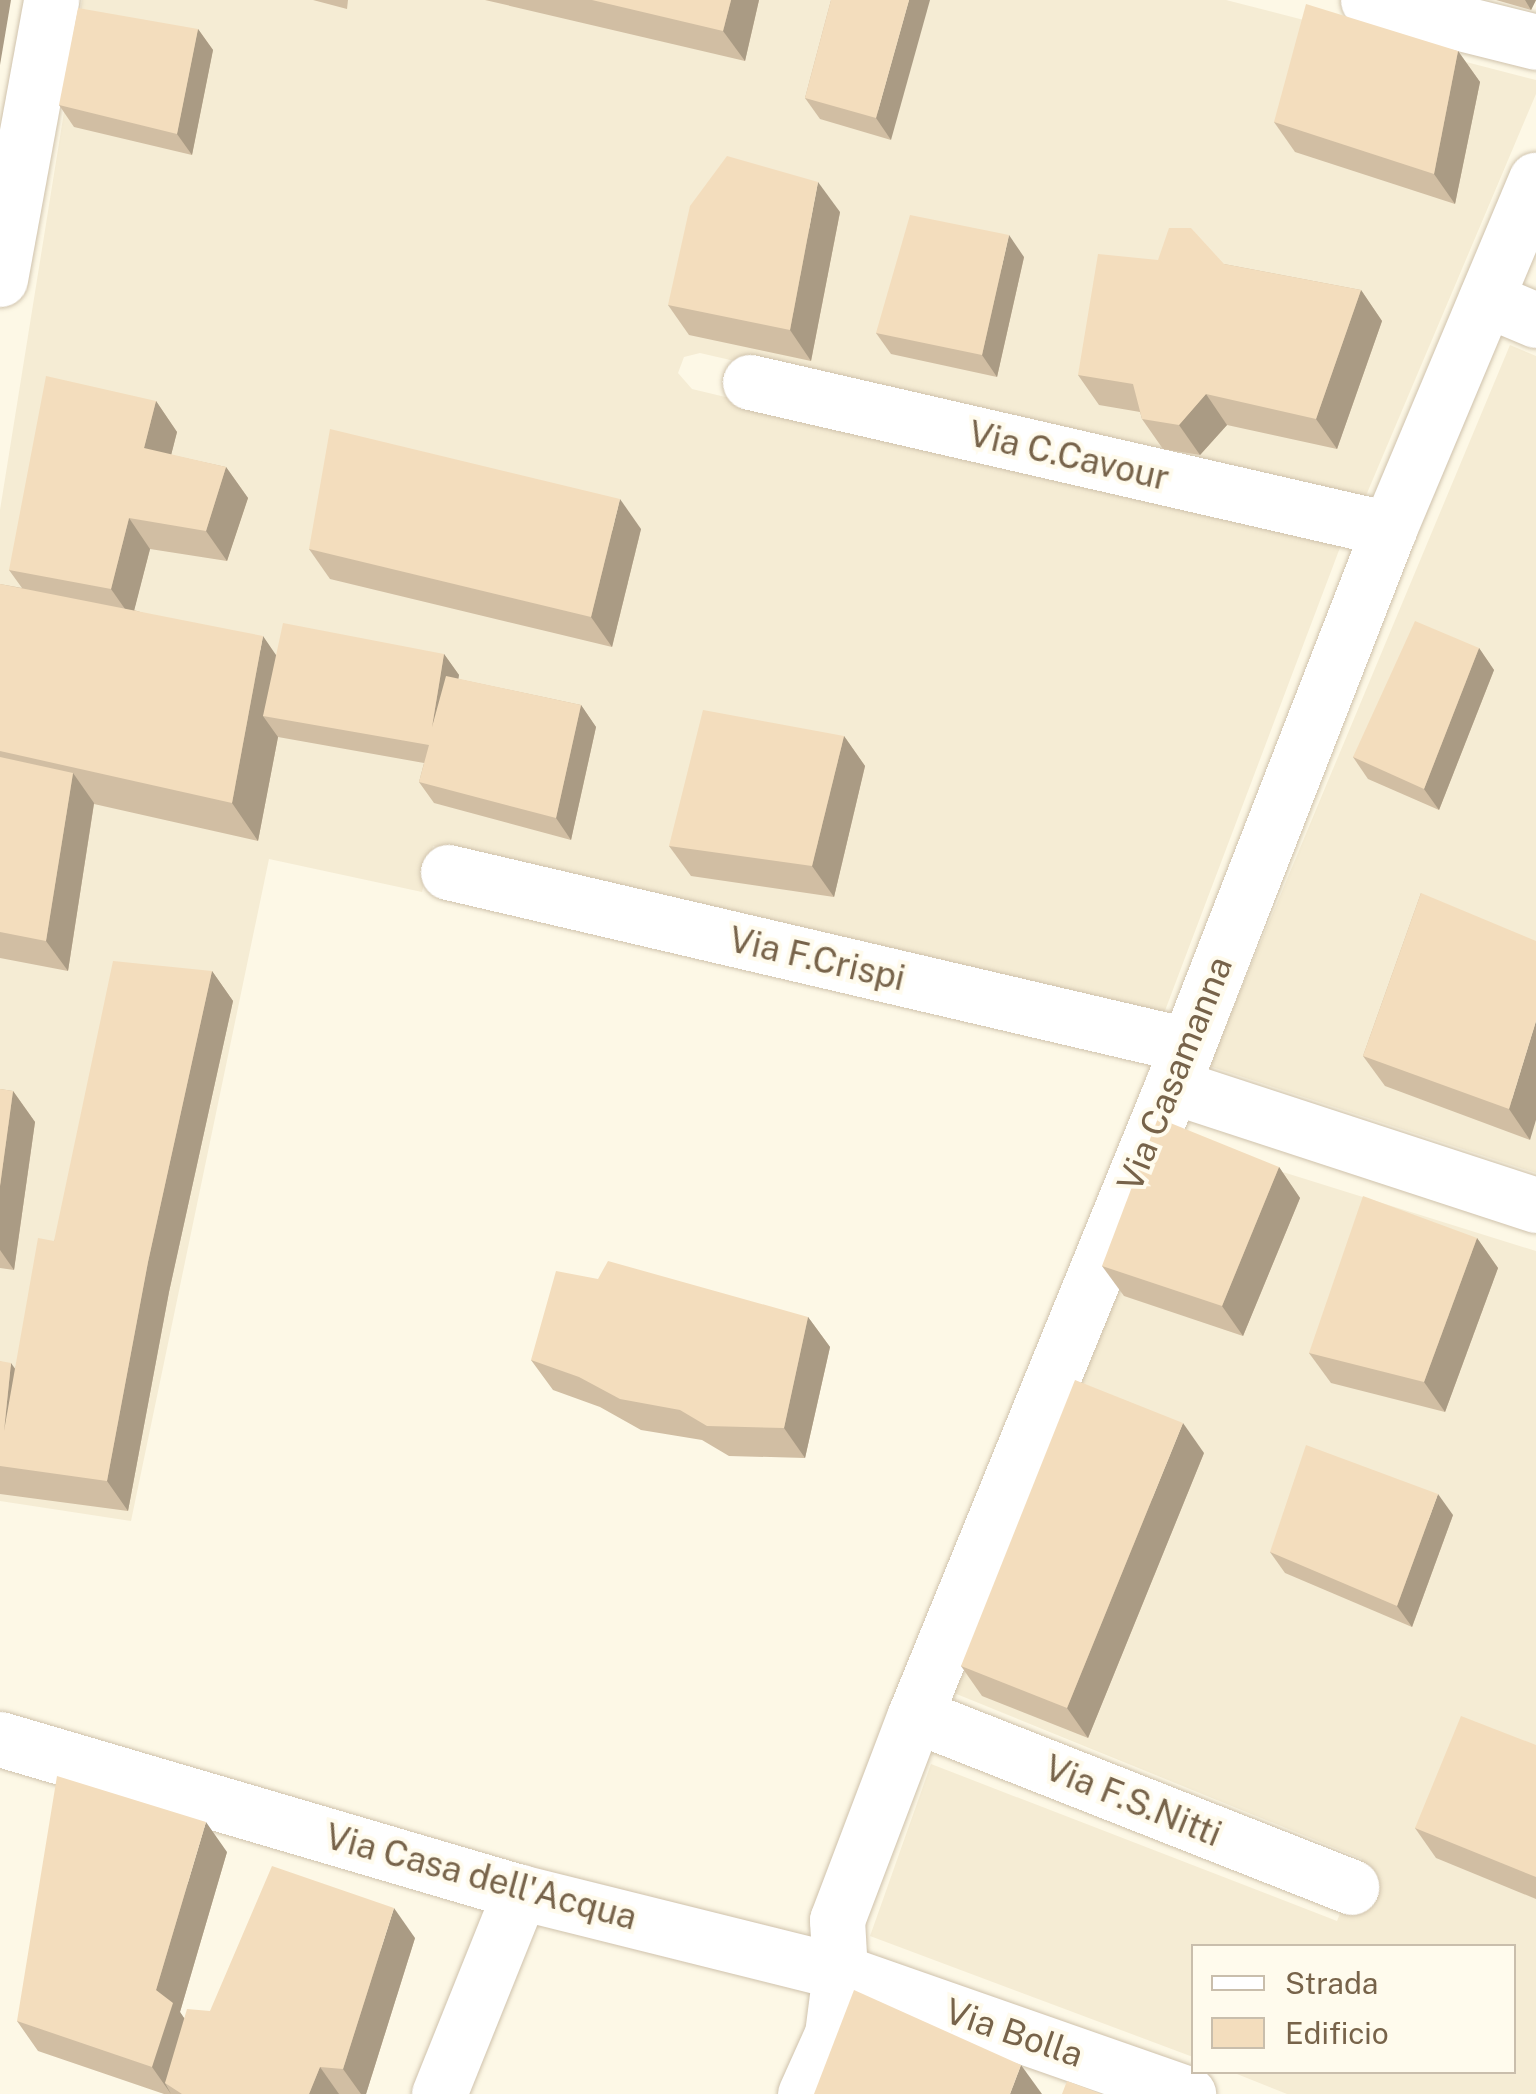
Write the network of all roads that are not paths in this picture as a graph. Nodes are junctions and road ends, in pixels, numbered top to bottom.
1 (51, 0) edge
2 (1368, 0) edge
3 (1536, 42) edge
4 (1536, 180) edge
5 (0, 279) edge
6 (1486, 300) junction
7 (1536, 320) edge
8 (750, 382) dead end
9 (1388, 530) junction
10 (448, 872) dead end
11 (1180, 1066) junction
12 (1536, 1205) edge
13 (915, 1714) junction
14 (0, 1740) edge
15 (1351, 1886) dead end
16 (520, 1892) junction
17 (840, 1972) junction
18 (439, 2094) edge
19 (805, 2094) edge
20 (1188, 2094) edge

1 - 5 street
2 - 3 street
4 - 6 street, Via Casamanna
6 - 7 street
6 - 9 street, Via Casamanna
8 - 9 street, Via C.Cavour
9 - 11 street, Via Casamanna
10 - 11 street, Via F.Crispi
11 - 12 street, Via F.Crispi
11 - 13 street, Via Casamanna
13 - 15 street, Via F.S.Nitti
13 - 17 street, Via Casamanna
14 - 16 street, Via Casa dell'Acqua
16 - 17 street, Via Casa dell'Acqua
16 - 18 street
17 - 19 street
17 - 20 street, Via Bolla

